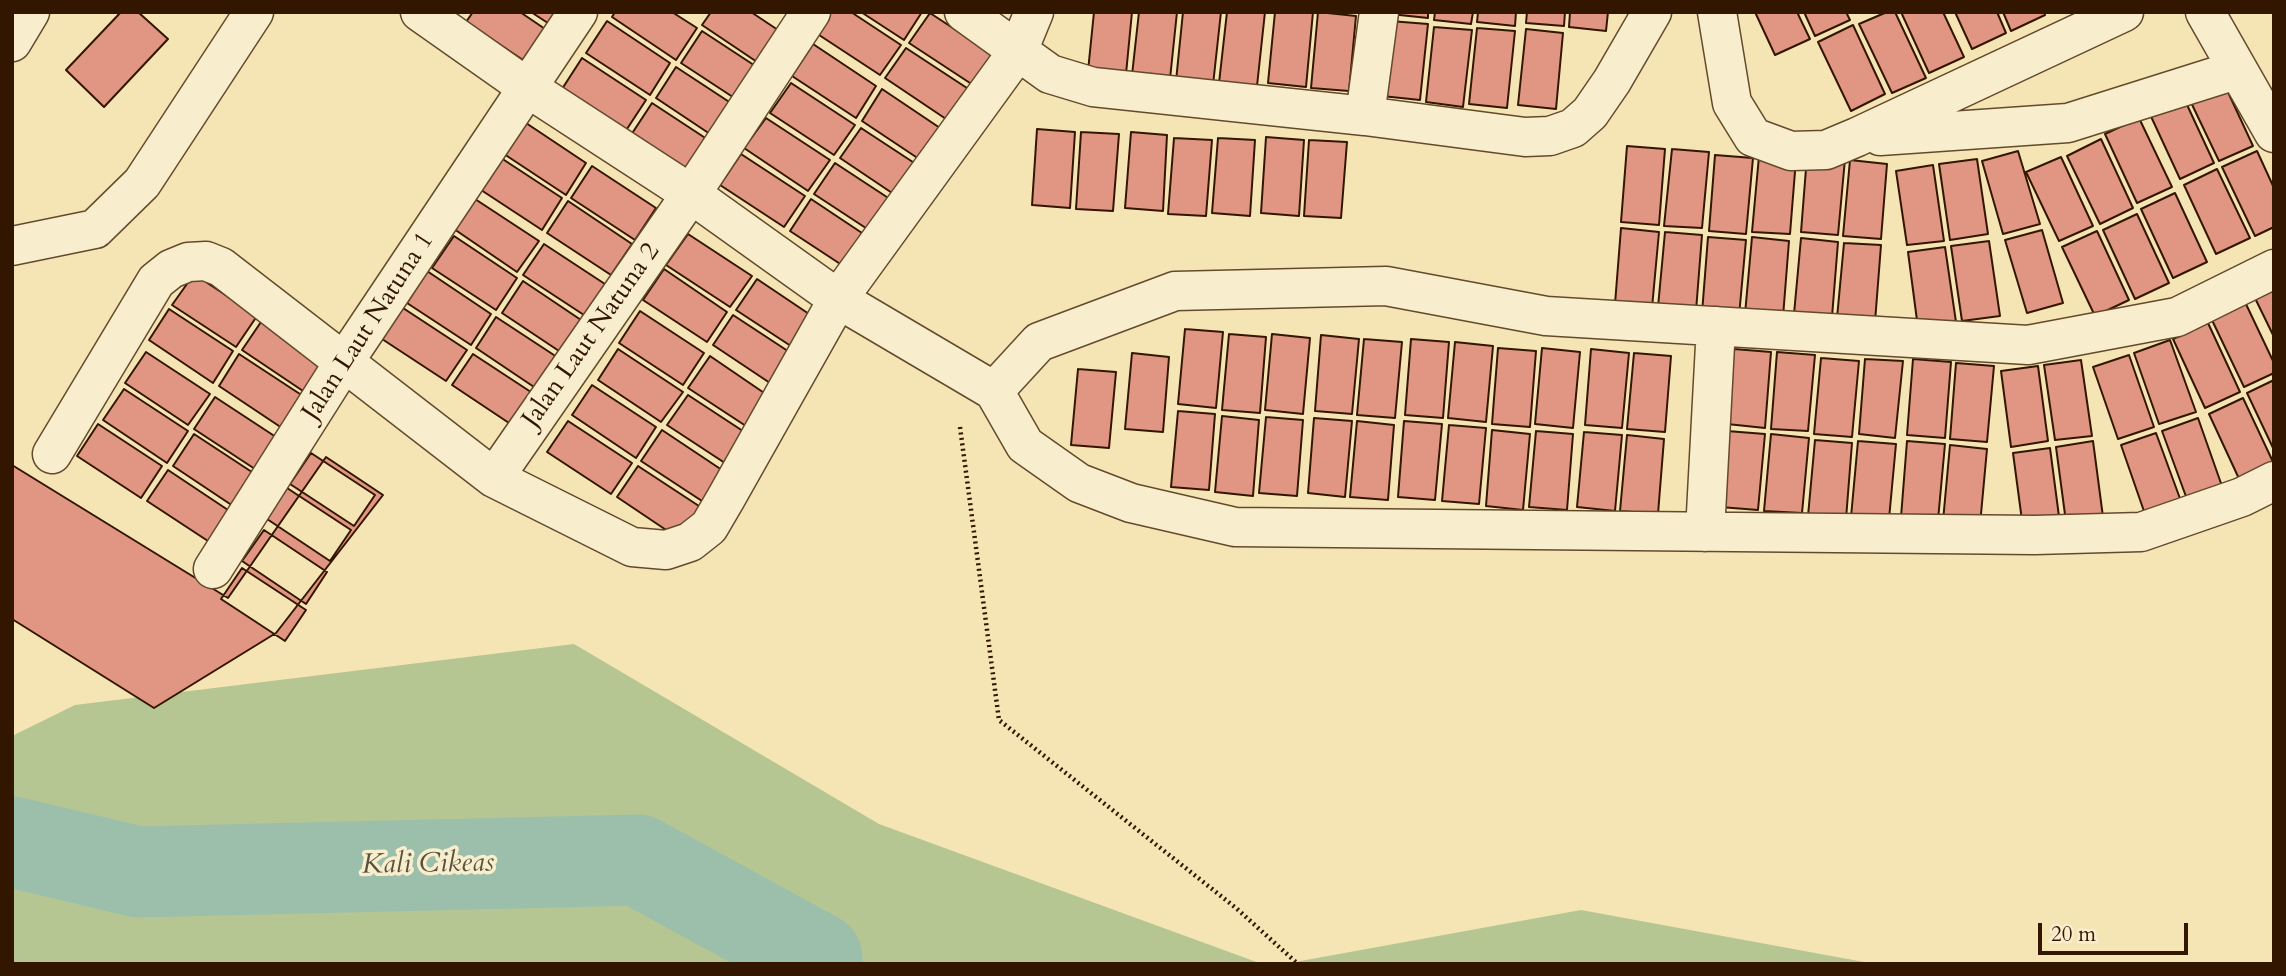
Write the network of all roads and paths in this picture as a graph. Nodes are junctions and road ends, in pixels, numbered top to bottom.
1 (30, 12) edge
2 (254, 12) edge
3 (420, 12) edge
4 (578, 12) edge
5 (811, 12) edge
6 (964, 12) edge
7 (1034, 12) edge
8 (1378, 12) edge
9 (1652, 12) edge
10 (1717, 12) edge
11 (2124, 12) edge
12 (2205, 12) edge
13 (12, 42) edge
14 (1018, 51) junction
15 (2236, 70) junction
16 (528, 88) junction
17 (1365, 116) junction
18 (2274, 133) edge
19 (1857, 137) junction
20 (691, 194) junction
21 (12, 246) edge
22 (2274, 269) edge
23 (838, 299) junction
24 (1716, 326) junction
25 (344, 362) junction
26 (952, 367) junction
27 (995, 391) junction
28 (51, 454) dead end
29 (494, 478) junction
30 (2274, 481) edge
31 (1705, 532) junction
32 (213, 569) dead end
33 (1298, 964) edge

1 - 13 street
2 - 21 street
3 - 16 street
4 - 16 street, Jalan Laut Natuna 1
5 - 20 street, Jalan Laut Natuna 2
6 - 14 street
7 - 14 street
8 - 17 street
9 - 17 street
10 - 19 street
11 - 19 street
12 - 15 street
14 - 17 street
14 - 23 street
15 - 18 street
15 - 19 street
16 - 20 street
16 - 25 street, Jalan Laut Natuna 1
20 - 23 street
20 - 29 street, Jalan Laut Natuna 2
22 - 24 street
23 - 26 street
23 - 29 street
24 - 27 street
24 - 31 street
25 - 28 street
25 - 29 street
25 - 32 street, Jalan Laut Natuna 1
26 - 27 street
26 - 33 path
27 - 31 street
30 - 31 street

